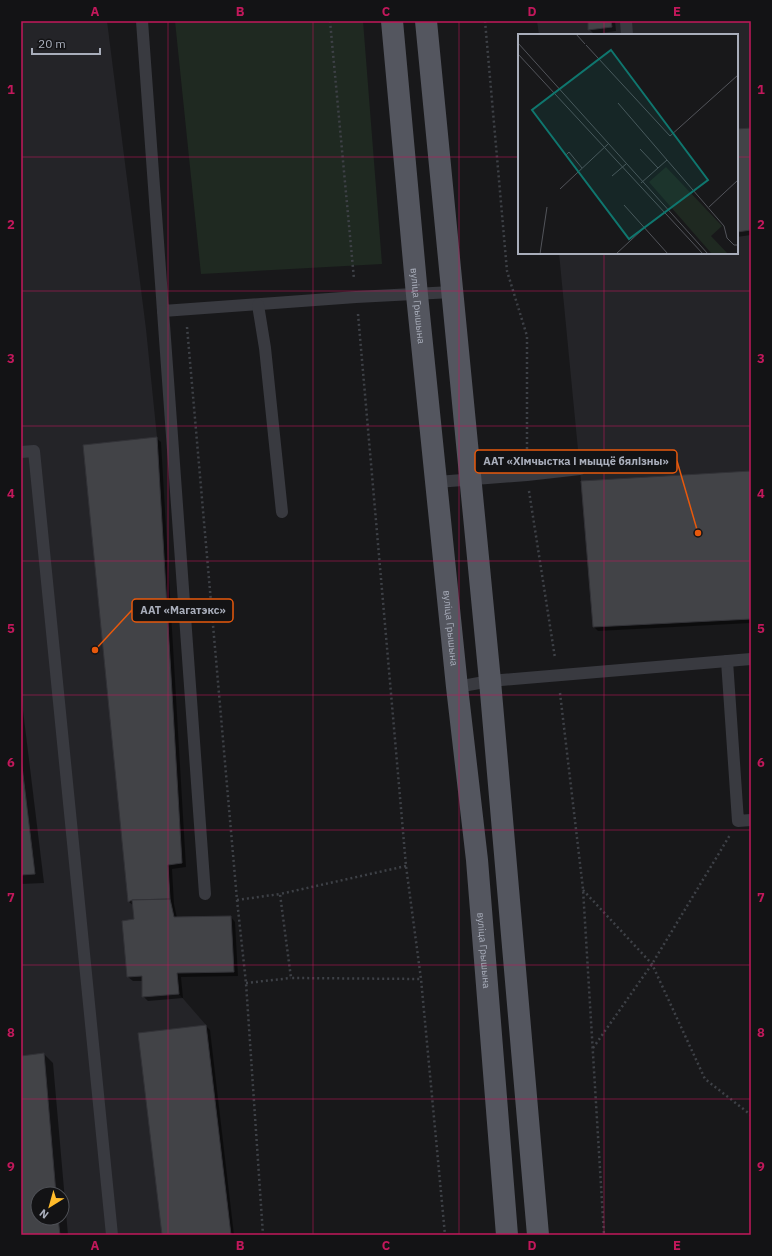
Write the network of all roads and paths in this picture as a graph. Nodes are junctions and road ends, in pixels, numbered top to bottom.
1 (142, 21) edge
2 (330, 21) edge
3 (392, 21) edge
4 (426, 21) edge
5 (485, 21) edge
6 (626, 21) edge
7 (627, 34) edge
8 (452, 292) junction
9 (417, 295) junction
10 (356, 297) junction
11 (258, 305) junction
12 (185, 310) junction
13 (163, 311) junction
14 (21, 452) edge
15 (580, 469) dead end
16 (527, 475) junction
17 (472, 480) junction
18 (437, 482) junction
19 (282, 512) dead end
20 (751, 659) edge
21 (727, 661) junction
22 (558, 676) junction
23 (490, 681) junction
24 (457, 687) junction
25 (751, 820) edge
26 (738, 821) junction
27 (406, 866) junction
28 (583, 889) junction
29 (205, 894) dead end
30 (280, 894) junction
31 (237, 900) junction
32 (652, 964) junction
33 (291, 978) junction
34 (421, 979) junction
35 (246, 983) junction
36 (592, 1048) junction
37 (751, 1115) edge
38 (112, 1235) edge
39 (263, 1235) edge
40 (445, 1235) edge
41 (507, 1235) edge
42 (538, 1235) edge
43 (604, 1235) edge

1 - 13 lane
2 - 10 path
3 - 9 main road, вуліца Грышына
4 - 8 main road
5 - 16 path
6 - 7 lane
8 - 9 lane
8 - 17 main road
9 - 10 lane
9 - 18 main road, вуліца Грышына
10 - 11 lane
10 - 27 path
11 - 12 lane
11 - 19 lane
12 - 13 lane
12 - 31 path
13 - 29 lane
14 - 38 lane
15 - 16 lane
16 - 17 lane
16 - 22 path
17 - 18 lane
17 - 23 main road
18 - 24 main road, вуліца Грышына
20 - 21 lane
21 - 22 lane
21 - 26 lane
22 - 23 lane
22 - 28 path
23 - 24 lane
23 - 42 main road
24 - 41 main road, вуліца Грышына
25 - 26 lane
26 - 32 path
27 - 30 path
27 - 34 path
28 - 32 path
28 - 36 path
30 - 31 path
30 - 33 path
31 - 35 path
32 - 36 path
32 - 37 path
33 - 34 path
33 - 35 path
34 - 40 path
35 - 39 path
36 - 43 path

